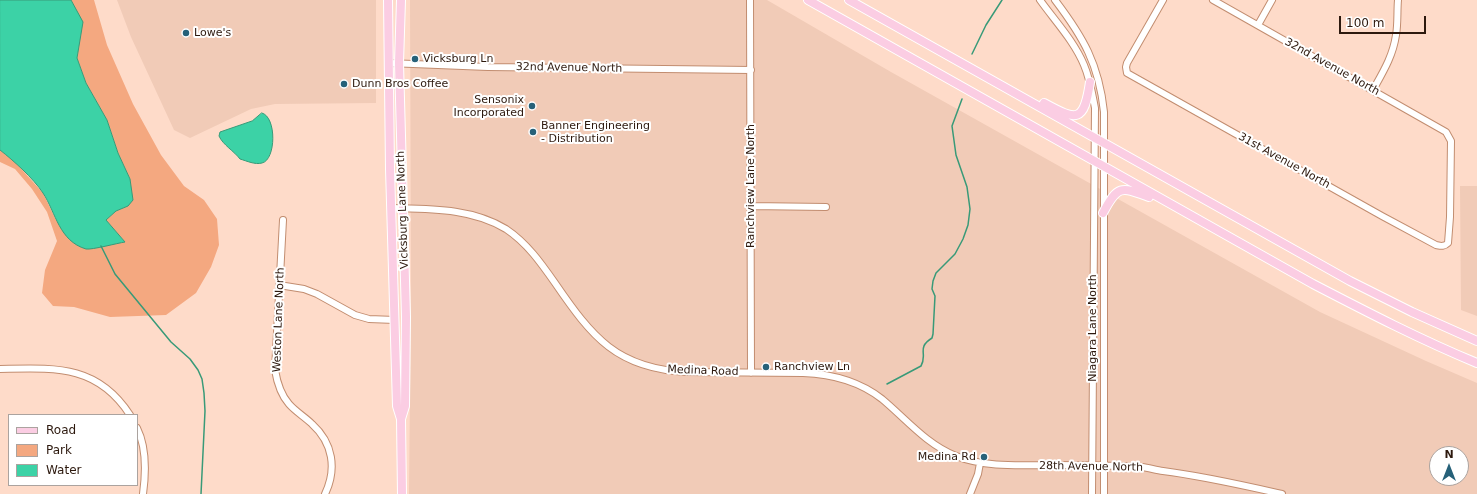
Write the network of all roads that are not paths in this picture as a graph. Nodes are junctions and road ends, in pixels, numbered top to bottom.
1 (388, 0) edge
2 (401, 0) edge
3 (750, 0) edge
4 (808, 0) edge
5 (849, 0) edge
6 (1040, 0) edge
7 (1055, 0) edge
8 (1162, 0) edge
9 (1213, 0) edge
10 (1272, 0) edge
11 (1398, 0) edge
12 (1258, 25) junction
13 (388, 63) junction
14 (399, 63) junction
15 (751, 70) junction
16 (1090, 82) junction
17 (1010, 90) junction
18 (1373, 90) junction
19 (1449, 136) joint
20 (1095, 138) junction
21 (1104, 143) junction
22 (1094, 162) junction
23 (1103, 167) junction
24 (750, 206) junction
25 (1174, 206) junction
26 (826, 207) dead end
27 (391, 208) junction
28 (403, 208) junction
29 (1103, 213) junction
30 (283, 220) dead end
31 (279, 286) junction
32 (394, 320) junction
33 (1477, 341) edge
34 (1477, 363) edge
35 (0, 369) edge
36 (751, 373) junction
37 (129, 414) edge
38 (401, 419) junction
39 (138, 431) edge
40 (980, 463) junction
41 (1093, 465) junction
42 (1104, 465) junction
43 (142, 494) edge
44 (325, 494) edge
45 (402, 494) edge
46 (970, 494) edge
47 (1092, 494) edge
48 (1104, 494) edge
49 (1282, 494) edge

1 - 13 main road, Vicksburg Lane North
2 - 14 main road, Vicksburg Lane North
3 - 15 street, Ranchview Lane North
4 - 22 main road
5 - 17 main road
6 - 16 street, Niagara Lane North
7 - 21 street, Niagara Lane North
8 - 19 street, 31st Avenue North
9 - 12 street, 32nd Avenue North
10 - 12 street
11 - 18 street
12 - 18 street, 32nd Avenue North
13 - 14 street, 32nd Avenue North
13 - 27 main road, Vicksburg Lane North
14 - 15 street, 32nd Avenue North
14 - 28 main road, Vicksburg Lane North
15 - 24 street, Ranchview Lane North
16 - 17 main road
16 - 20 street, Niagara Lane North
17 - 20 main road
18 - 19 street, 32nd Avenue North
20 - 21 main road
20 - 22 street, Niagara Lane North
21 - 23 street, Niagara Lane North
21 - 33 main road
22 - 23 main road
22 - 41 street, Niagara Lane North
23 - 25 main road
23 - 29 street, Niagara Lane North
24 - 26 street
24 - 36 street, Ranchview Lane North
25 - 29 main road
25 - 34 main road
27 - 28 street, Medina Road
27 - 32 main road, Vicksburg Lane North
28 - 36 street, Medina Road
28 - 38 main road, Vicksburg Lane North
29 - 42 street, Niagara Lane North
30 - 31 street, Weston Lane North
31 - 32 street
31 - 44 street, Weston Lane North
32 - 38 main road, Vicksburg Lane North
35 - 37 street
36 - 40 street, Medina Road
38 - 45 main road, Vicksburg Lane North
39 - 43 street
40 - 41 street, 28th Avenue North
40 - 46 street
41 - 42 street, 28th Avenue North
41 - 47 street, Niagara Lane North
42 - 48 street, Niagara Lane North
42 - 49 street, 28th Avenue North

